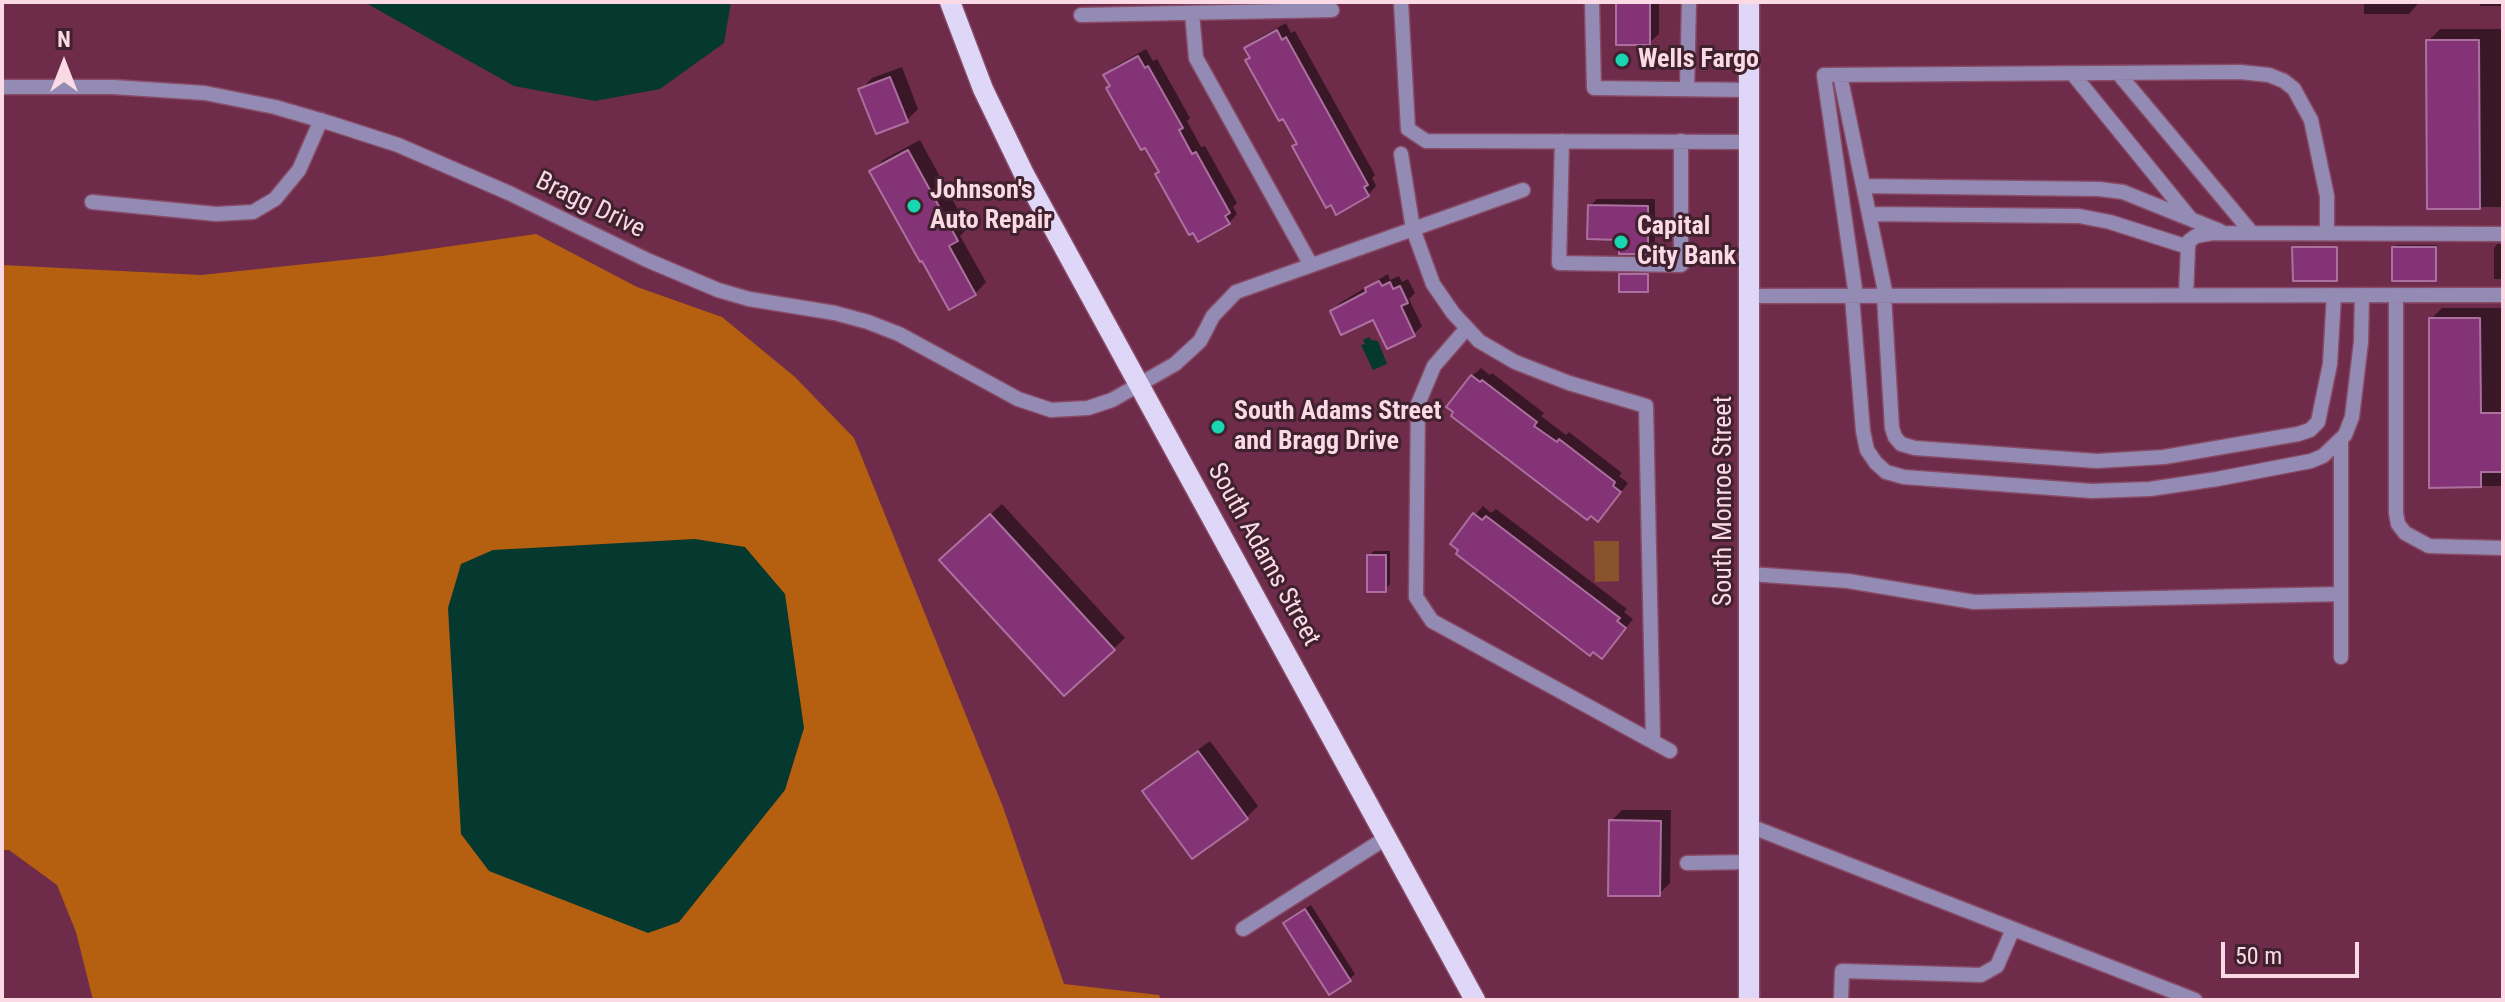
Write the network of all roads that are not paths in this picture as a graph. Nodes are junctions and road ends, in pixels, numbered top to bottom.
1 (950, 2) edge
2 (1401, 2) edge
3 (1592, 2) edge
4 (1689, 2) edge
5 (1749, 2) edge
6 (1332, 10) dead end
7 (1192, 13) junction
8 (1081, 15) dead end
9 (2072, 73) junction
10 (2118, 73) junction
11 (1840, 75) junction
12 (2, 87) edge
13 (1687, 89) junction
14 (1749, 90) junction
15 (321, 120) junction
16 (1562, 141) junction
17 (1681, 141) junction
18 (1749, 142) junction
19 (1401, 154) dead end
20 (1863, 186) junction
21 (1523, 190) dead end
22 (92, 202) dead end
23 (1869, 214) junction
24 (2192, 220) junction
25 (1413, 229) junction
26 (2224, 233) junction
27 (2252, 233) junction
28 (2327, 233) junction
29 (2503, 234) edge
30 (2188, 247) junction
31 (1311, 265) junction
32 (2186, 295) junction
33 (2334, 295) junction
34 (2362, 295) junction
35 (2396, 295) junction
36 (2503, 295) edge
37 (1749, 296) junction
38 (1854, 296) junction
39 (1885, 296) junction
40 (1467, 328) junction
41 (1140, 385) junction
42 (2341, 440) junction
43 (2503, 548) edge
44 (1750, 574) junction
45 (2341, 594) junction
46 (2341, 657) dead end
47 (1653, 740) junction
48 (1670, 751) dead end
49 (1750, 826) junction
50 (1386, 838) junction
51 (1750, 862) junction
52 (1687, 863) dead end
53 (1243, 929) dead end
54 (2013, 929) junction
55 (1475, 1000) edge
56 (1749, 1000) edge
57 (1841, 1000) edge
58 (2195, 1000) edge

1 - 41 main road, South Adams Street
2 - 16 street
3 - 13 street
4 - 13 street
5 - 14 main road, South Monroe Street
6 - 7 street
7 - 8 street
7 - 31 street
9 - 10 street
9 - 11 street
9 - 24 street
10 - 27 street
10 - 28 street
11 - 20 street
11 - 38 street
12 - 15 street, Bragg Drive
13 - 14 street
14 - 18 main road, South Monroe Street
15 - 22 street
15 - 41 street, Bragg Drive
16 - 17 street
16 - 17 street
17 - 18 street
18 - 37 main road, South Monroe Street
19 - 25 street
20 - 23 street
20 - 24 street
21 - 25 street, Bragg Drive
23 - 30 street
23 - 39 street
24 - 26 street
25 - 31 street, Bragg Drive
25 - 40 street
26 - 27 street
26 - 30 street
27 - 28 street
28 - 29 street
30 - 32 street
31 - 41 street, Bragg Drive
32 - 33 street
32 - 39 street
33 - 34 street
33 - 39 street
34 - 35 street
34 - 42 street
35 - 36 street
35 - 43 street
37 - 38 street
37 - 44 main road, South Monroe Street
38 - 39 street
38 - 42 street
40 - 47 street
40 - 47 street
41 - 50 main road, South Adams Street
42 - 45 street
44 - 45 street
44 - 49 main road, South Monroe Street
45 - 46 street
47 - 48 street
49 - 51 main road, South Monroe Street
49 - 54 street
50 - 53 street
50 - 55 main road, South Adams Street
51 - 52 street
51 - 56 main road, South Monroe Street
54 - 57 street
54 - 58 street

